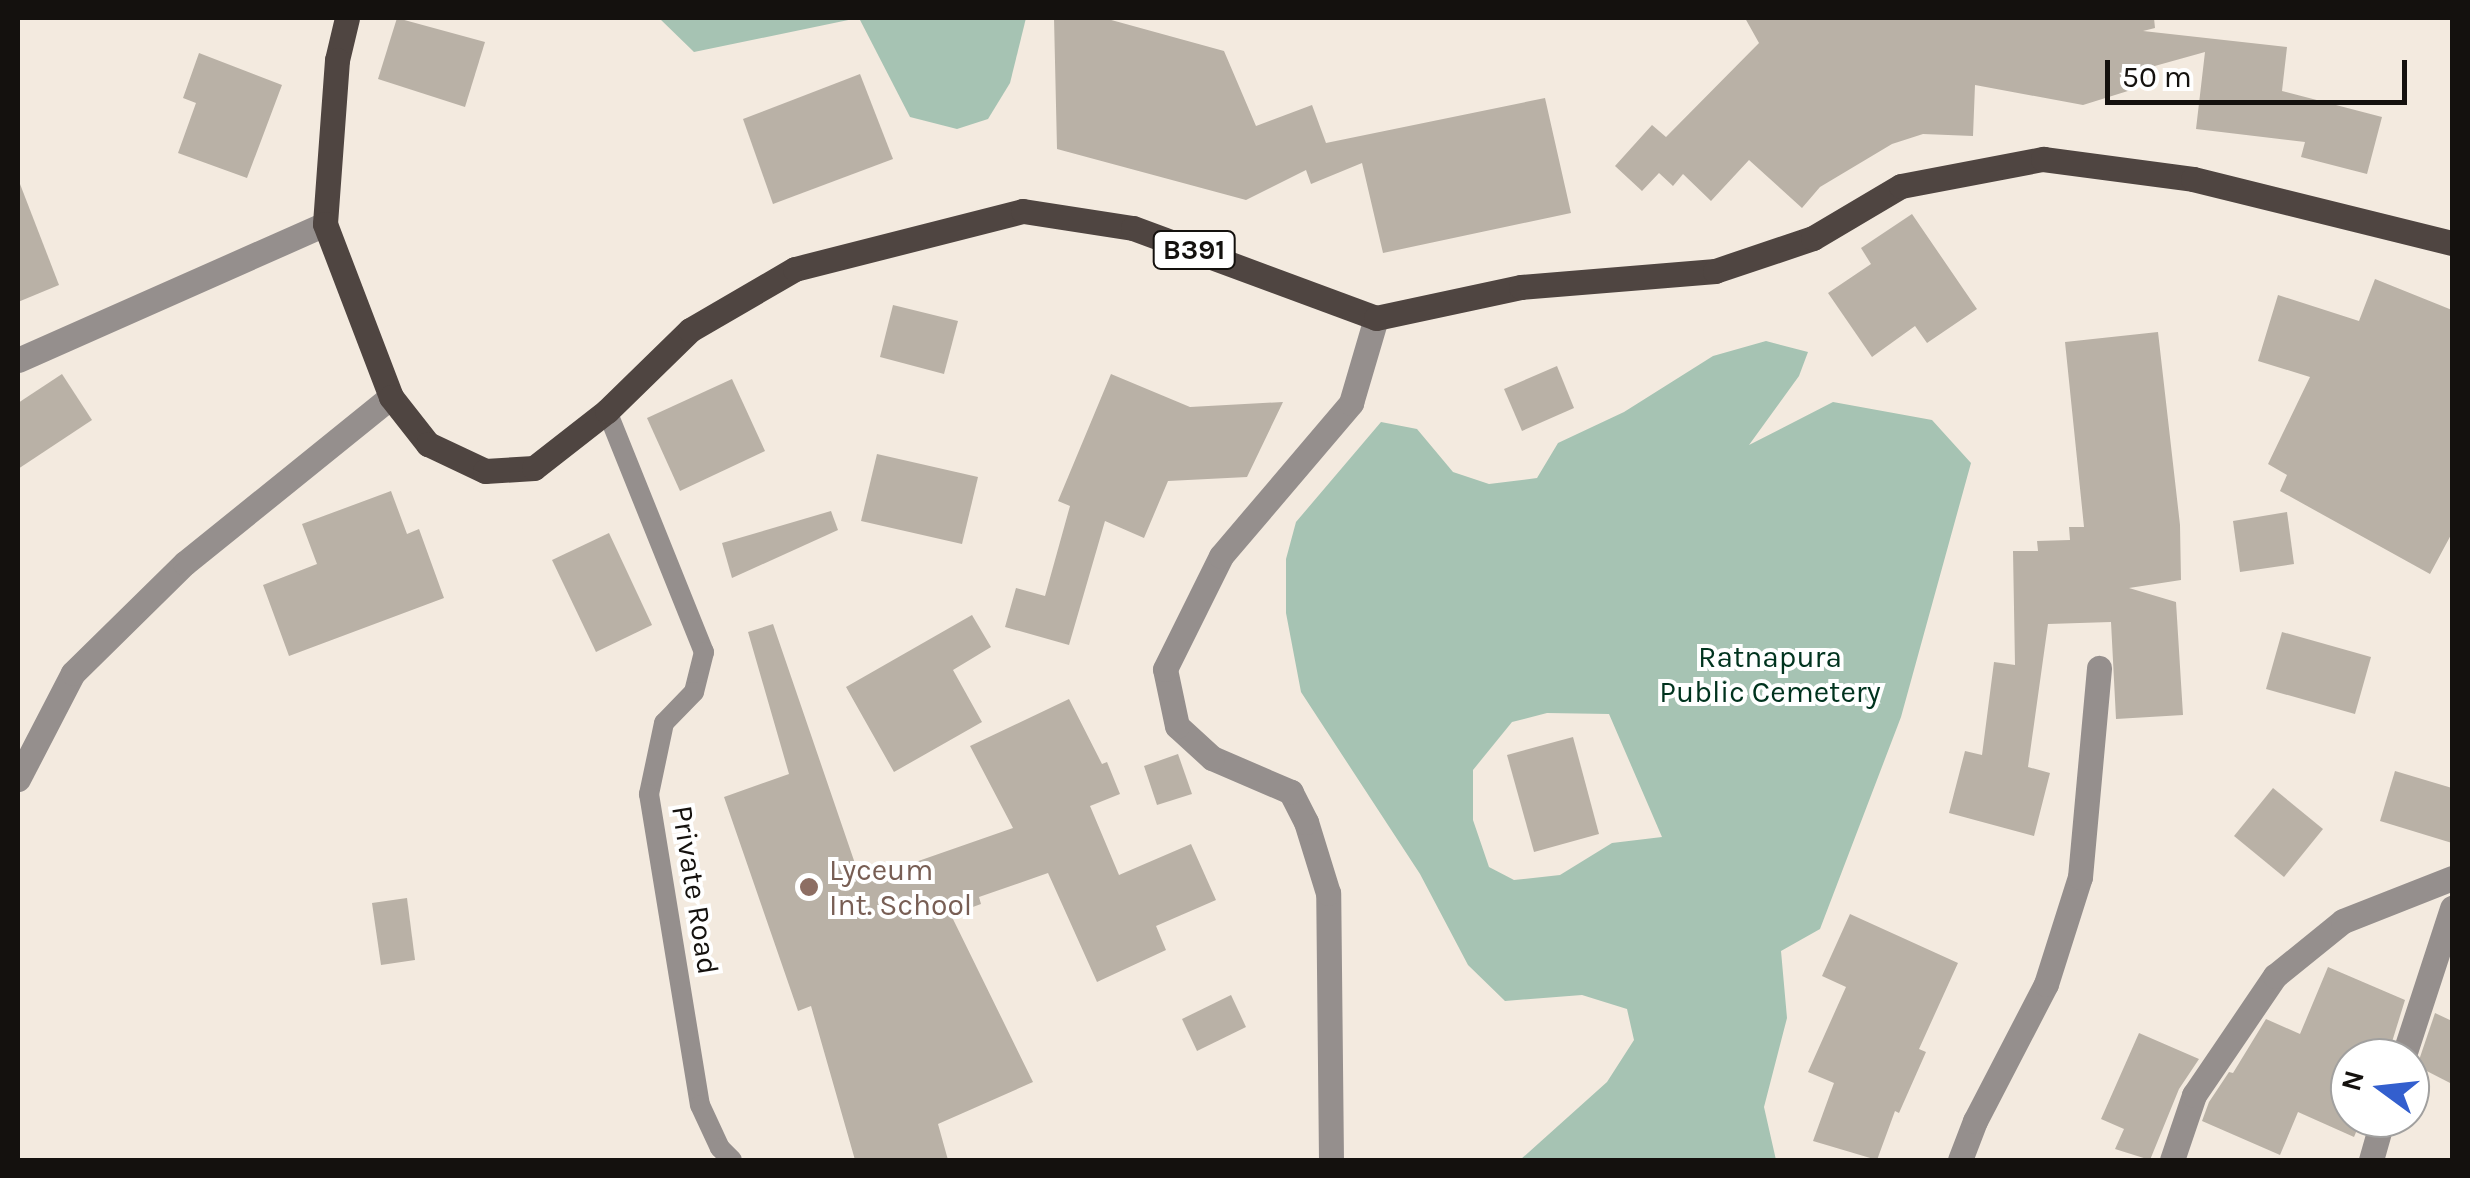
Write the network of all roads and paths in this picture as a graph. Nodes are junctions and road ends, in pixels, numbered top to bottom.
1 (347, 18) edge
2 (325, 224) junction
3 (2452, 243) edge
4 (1376, 318) junction
5 (18, 360) edge
6 (391, 397) junction
7 (607, 411) junction
8 (2099, 668) dead end
9 (18, 779) edge
10 (2452, 878) edge
11 (2452, 908) edge
12 (2410, 1038) edge
13 (732, 1160) edge
14 (1331, 1160) edge
15 (1960, 1160) edge
16 (2172, 1160) edge

1 - 2 main road, B391
2 - 5 street
2 - 6 main road, B391
3 - 4 main road
4 - 7 main road, B391
4 - 14 street
6 - 7 main road, B391
6 - 9 street
7 - 13 lane, Private Road
8 - 15 street
10 - 16 street
11 - 12 street

